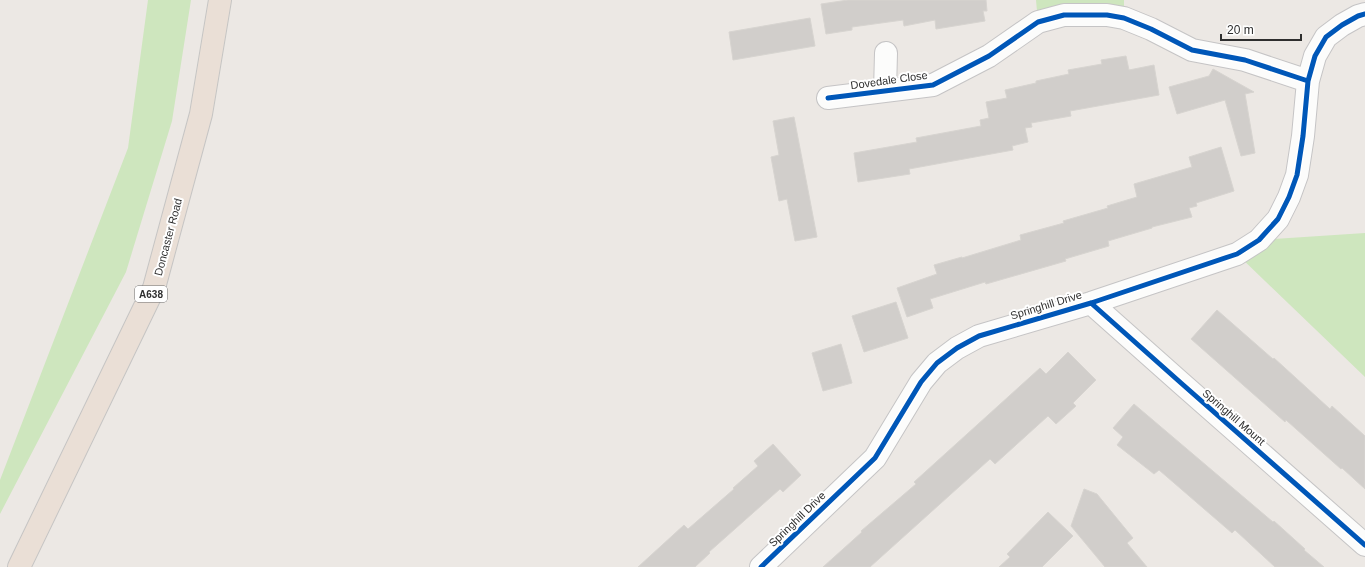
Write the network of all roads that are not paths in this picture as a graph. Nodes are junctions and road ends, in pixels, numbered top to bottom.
1 (220, 0) edge
2 (1059, 8) edge
3 (1111, 8) edge
4 (1365, 14) edge
5 (886, 53) dead end
6 (1308, 81) junction
7 (884, 91) junction
8 (828, 98) dead end
9 (1091, 302) junction
10 (1365, 545) edge
11 (19, 567) edge
12 (761, 567) edge

1 - 11 highway, Doncaster Road / A638
2 - 3 street, Dovedale Close
2 - 7 street, Dovedale Close
3 - 6 street, Dovedale Close
4 - 6 street, Springhill Drive
5 - 7 street, Dovedale Close
6 - 9 street, Springhill Drive
7 - 8 street, Dovedale Close
9 - 10 street, Springhill Mount
9 - 12 street, Springhill Drive

